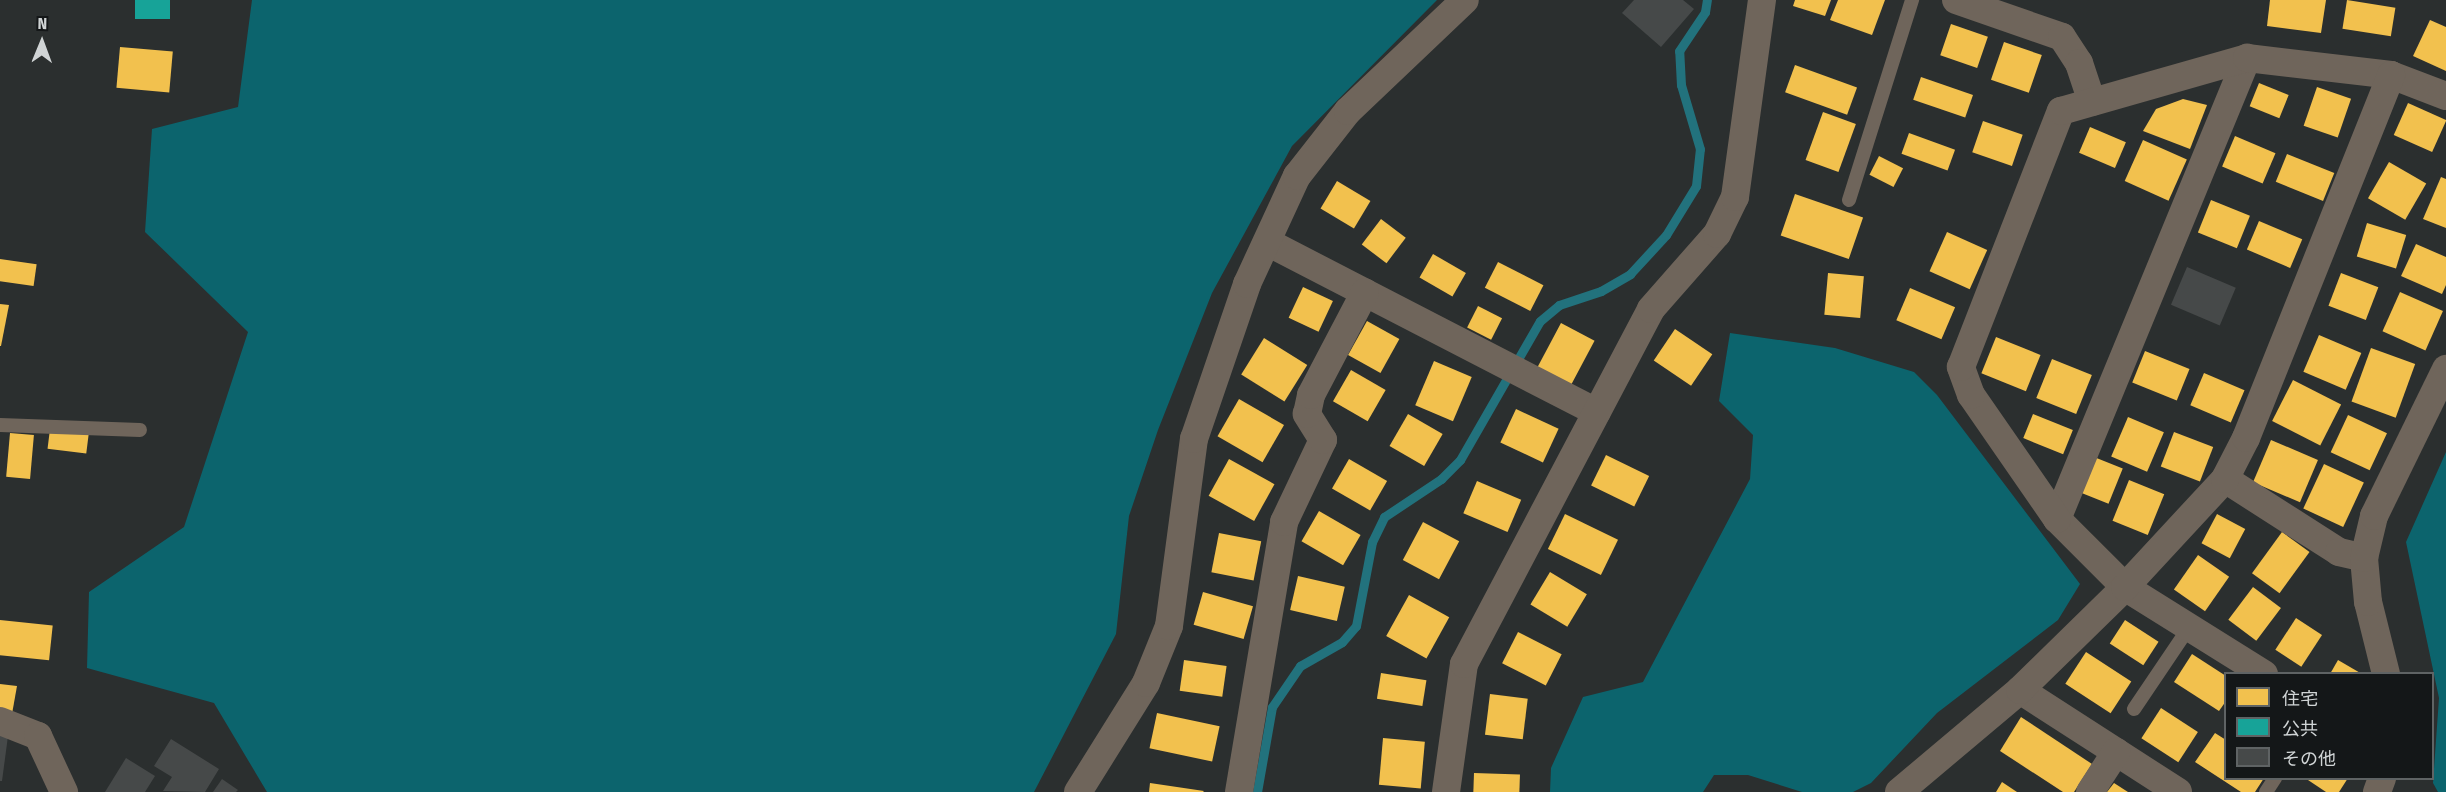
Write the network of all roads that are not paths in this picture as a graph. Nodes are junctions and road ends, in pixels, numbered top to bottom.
1 (1465, 0) edge
2 (1762, 0) edge
3 (1912, 0) edge
4 (1956, 0) edge
5 (2247, 58) junction
6 (2391, 75) junction
7 (2446, 96) edge
8 (2092, 102) junction
9 (1849, 200) dead end
10 (1267, 242) junction
11 (1365, 292) junction
12 (2446, 369) edge
13 (1597, 412) junction
14 (0, 425) edge
15 (140, 430) dead end
16 (2225, 479) junction
17 (2057, 519) junction
18 (2364, 558) junction
19 (2125, 587) junction
20 (2190, 626) junction
21 (2261, 672) edge
22 (2386, 672) edge
23 (2020, 690) junction
24 (2134, 709) dead end
25 (0, 721) edge
26 (2116, 752) junction
27 (64, 792) edge
28 (1078, 792) edge
29 (1239, 792) edge
30 (1446, 792) edge
31 (1899, 792) edge
32 (2090, 792) edge
33 (2178, 792) edge

1 - 10 street
2 - 13 street
3 - 9 lane
4 - 8 street
5 - 6 street
5 - 8 street
5 - 17 street
6 - 7 street
6 - 16 street
8 - 17 street
10 - 11 street
10 - 28 street
11 - 13 street
11 - 29 street
12 - 18 street
13 - 30 street
14 - 15 lane
16 - 18 street
16 - 19 street
17 - 19 street
18 - 22 street
19 - 20 street
19 - 23 street
20 - 21 street
20 - 24 lane
23 - 26 street
23 - 31 street
25 - 27 street
26 - 32 street
26 - 33 street

